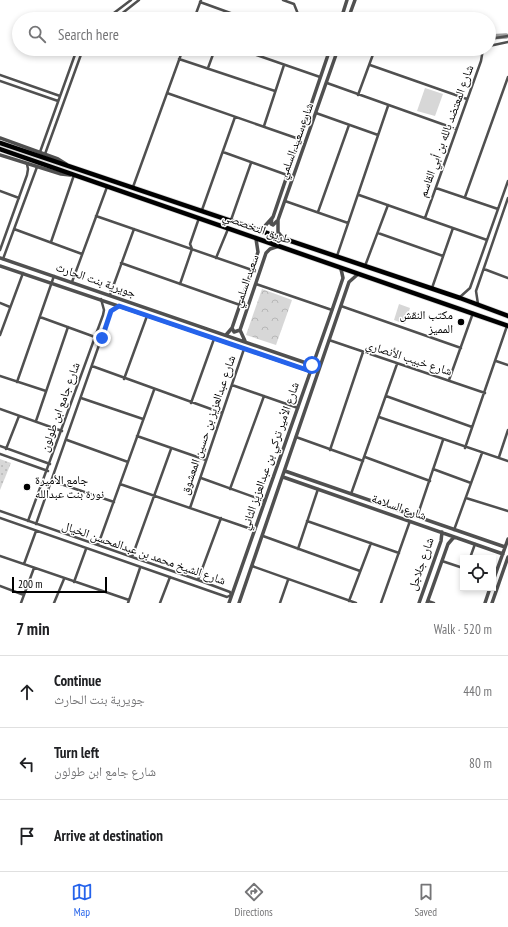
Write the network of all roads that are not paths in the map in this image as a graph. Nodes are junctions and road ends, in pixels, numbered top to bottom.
1 (131, 0) edge
2 (139, 0) edge
3 (283, 0) edge
4 (347, 0) edge
5 (355, 0) edge
6 (200, 1) edge
7 (115, 12) edge
8 (124, 12) edge
9 (196, 12) edge
10 (227, 12) edge
11 (297, 12) edge
12 (344, 12) edge
13 (351, 12) edge
14 (508, 36) edge
15 (496, 38) edge
16 (508, 42) edge
17 (496, 45) edge
18 (74, 56) edge
19 (80, 56) edge
20 (180, 56) edge
21 (212, 56) edge
22 (259, 56) edge
23 (328, 56) edge
24 (336, 56) edge
25 (373, 56) edge
26 (481, 56) edge
27 (179, 59) junction
28 (370, 64) junction
29 (284, 65) junction
30 (208, 68) junction
31 (0, 75) edge
32 (320, 77) junction
33 (508, 77) edge
34 (0, 81) edge
35 (327, 83) junction
36 (64, 85) junction
37 (69, 87) junction
38 (275, 91) junction
39 (168, 93) junction
40 (358, 94) junction
41 (60, 96) junction
42 (467, 99) junction
43 (58, 101) junction
44 (388, 106) junction
45 (316, 113) junction
46 (234, 117) junction
47 (349, 125) junction
48 (264, 126) junction
49 (48, 129) junction
50 (456, 129) junction
51 (53, 131) junction
52 (378, 135) junction
53 (0, 138) edge
54 (299, 139) junction
55 (306, 141) junction
56 (0, 142) edge
57 (0, 149) edge
58 (40, 152) junction
59 (223, 152) junction
60 (45, 154) junction
61 (0, 155) edge
62 (251, 162) junction
63 (27, 164) junction
64 (66, 164) junction
65 (37, 167) junction
66 (74, 175) junction
67 (287, 175) junction
68 (27, 176) junction
69 (34, 177) junction
70 (508, 181) edge
71 (108, 186) junction
72 (133, 187) junction
73 (436, 188) junction
74 (0, 191) edge
75 (359, 195) junction
76 (19, 198) junction
77 (465, 198) junction
78 (508, 198) edge
79 (285, 200) junction
80 (277, 203) junction
81 (283, 205) junction
82 (388, 206) junction
83 (202, 210) junction
84 (498, 210) junction
85 (318, 212) junction
86 (96, 216) junction
87 (273, 217) junction
88 (199, 218) junction
89 (425, 218) junction
90 (231, 220) junction
91 (278, 220) junction
92 (348, 223) junction
93 (228, 228) junction
94 (453, 228) junction
95 (14, 229) junction
96 (134, 229) junction
97 (256, 229) junction
98 (378, 233) junction
99 (282, 238) junction
100 (256, 239) junction
101 (487, 240) junction
102 (51, 242) junction
103 (279, 246) junction
104 (0, 249) edge
105 (192, 249) junction
106 (6, 250) junction
107 (258, 252) junction
108 (82, 254) junction
109 (266, 254) junction
110 (443, 256) junction
111 (337, 257) junction
112 (2, 258) edge
113 (216, 258) junction
114 (121, 263) junction
115 (0, 266) edge
116 (365, 267) junction
117 (341, 269) junction
118 (484, 269) junction
119 (252, 270) junction
120 (23, 273) junction
121 (357, 275) junction
122 (54, 276) junction
123 (343, 278) junction
124 (508, 278) edge
125 (72, 282) junction
126 (349, 282) junction
127 (52, 283) junction
128 (180, 284) junction
129 (256, 284) junction
130 (470, 288) junction
131 (432, 289) junction
132 (476, 291) junction
133 (110, 295) junction
134 (460, 298) junction
135 (101, 299) junction
136 (0, 303) edge
137 (334, 303) junction
138 (478, 304) junction
139 (240, 305) junction
140 (119, 306) junction
141 (341, 306) junction
142 (10, 307) junction
143 (332, 310) junction
144 (473, 313) junction
145 (147, 315) junction
146 (330, 316) junction
147 (508, 316) edge
148 (40, 317) junction
149 (336, 317) junction
150 (186, 322) junction
151 (193, 324) junction
152 (328, 324) junction
153 (334, 325) junction
154 (508, 326) edge
155 (68, 327) junction
156 (184, 328) junction
157 (232, 328) junction
158 (98, 330) junction
159 (191, 330) junction
160 (240, 330) junction
161 (104, 333) junction
162 (0, 335) edge
163 (226, 335) junction
164 (95, 337) junction
165 (102, 338) junction
166 (214, 338) junction
167 (328, 340) junction
168 (245, 341) junction
169 (461, 348) junction
170 (244, 349) junction
171 (363, 352) junction
172 (496, 361) junction
173 (306, 362) junction
174 (397, 364) junction
175 (312, 365) junction
176 (508, 365) edge
177 (92, 366) junction
178 (304, 369) junction
179 (310, 371) junction
180 (0, 376) edge
181 (124, 379) junction
182 (449, 380) junction
183 (17, 382) junction
184 (232, 385) junction
185 (154, 390) junction
186 (46, 392) junction
187 (485, 392) junction
188 (264, 396) junction
189 (386, 396) junction
190 (81, 398) junction
191 (192, 403) junction
192 (298, 408) junction
193 (0, 409) edge
194 (304, 410) junction
195 (222, 413) junction
196 (19, 416) junction
197 (379, 417) junction
198 (143, 419) junction
199 (36, 421) junction
200 (472, 427) junction
201 (508, 430) edge
202 (62, 431) junction
203 (137, 436) junction
204 (296, 437) junction
205 (67, 440) junction
206 (443, 440) junction
207 (0, 446) edge
208 (284, 448) junction
209 (465, 448) junction
210 (6, 449) junction
211 (171, 449) junction
212 (292, 450) junction
213 (330, 450) junction
214 (482, 453) junction
215 (0, 454) edge
216 (365, 457) junction
217 (499, 457) junction
218 (206, 460) junction
219 (363, 461) junction
220 (508, 461) edge
221 (128, 462) junction
222 (50, 464) junction
223 (433, 469) junction
224 (48, 471) junction
225 (285, 471) junction
226 (290, 473) junction
227 (283, 477) junction
228 (200, 478) junction
229 (289, 479) junction
230 (52, 481) junction
231 (430, 481) junction
232 (320, 483) junction
233 (471, 483) junction
234 (120, 484) junction
235 (230, 489) junction
236 (318, 489) junction
237 (351, 494) junction
238 (155, 495) junction
239 (466, 498) junction
240 (265, 501) junction
241 (114, 502) junction
242 (190, 508) junction
243 (0, 511) edge
244 (508, 511) edge
245 (417, 517) junction
246 (0, 518) edge
247 (221, 518) junction
248 (307, 520) junction
249 (28, 521) junction
250 (410, 521) junction
251 (36, 524) junction
252 (254, 530) junction
253 (454, 530) junction
254 (36, 531) junction
255 (442, 532) junction
256 (263, 536) junction
257 (454, 537) junction
258 (508, 539) edge
259 (371, 543) junction
260 (492, 543) junction
261 (475, 544) junction
262 (98, 545) junction
263 (439, 546) junction
264 (505, 547) junction
265 (86, 548) junction
266 (298, 549) junction
267 (446, 549) junction
268 (489, 549) junction
269 (399, 552) junction
270 (503, 554) junction
271 (471, 555) edge
272 (0, 556) edge
273 (132, 557) junction
274 (508, 558) edge
275 (441, 561) junction
276 (24, 564) junction
277 (252, 566) junction
278 (460, 567) edge
279 (34, 568) junction
280 (140, 568) junction
281 (360, 571) junction
282 (496, 572) edge
283 (170, 577) junction
284 (64, 578) junction
285 (198, 580) junction
286 (288, 580) junction
287 (74, 582) junction
288 (0, 586) edge
289 (489, 591) edge
290 (24, 595) junction
291 (486, 598) junction
292 (348, 601) junction
293 (128, 602) edge
294 (427, 602) edge
295 (492, 602) edge
296 (21, 603) edge
297 (54, 603) edge
298 (160, 603) edge
299 (229, 603) edge
300 (239, 603) edge
301 (280, 603) edge
302 (356, 603) edge
303 (381, 603) edge
304 (419, 603) edge
305 (434, 603) edge
306 (485, 603) edge

1 - 7 street
2 - 8 street
3 - 11 street
4 - 12 street
5 - 13 street
6 - 9 street
6 - 10 street
14 - 15 street
16 - 17 street
18 - 36 street
19 - 37 street
20 - 27 street
21 - 30 street
22 - 29 street
23 - 32 street, شارع سعيد السلمي
24 - 35 street, شارع سعيد السلمي
25 - 28 street
26 - 42 street, شارع المعتضد بالله بن أبي القاسم
27 - 30 street
27 - 39 street
28 - 40 street
28 - 42 street
29 - 32 street
29 - 38 street
30 - 38 street
31 - 41 street
32 - 54 street, شارع سعيد السلمي
33 - 77 street
34 - 43 street
35 - 40 street
35 - 45 street, شارع سعيد السلمي
36 - 37 street
36 - 41 street
37 - 51 street
38 - 48 street
39 - 46 street
39 - 72 street
40 - 44 street
41 - 43 street
42 - 50 street, شارع المعتضد بالله بن أبي القاسم
43 - 49 street
44 - 50 street
44 - 52 street
45 - 47 street
45 - 55 street, شارع سعيد السلمي
46 - 48 street
46 - 59 street
47 - 52 street
47 - 85 street
48 - 54 street
49 - 51 street
49 - 58 street
50 - 73 street, شارع المعتضد بالله بن أبي القاسم
51 - 60 street
52 - 75 street
53 - 58 street
54 - 55 street
54 - 67 street, شارع سعيد السلمي
55 - 79 street, شارع سعيد السلمي
56 - 64 main road, طريق التخصصي
57 - 66 main road, طريق التخصصي
58 - 60 street
59 - 62 street
59 - 83 street
60 - 64 street
61 - 63 street
62 - 67 street
62 - 90 street
63 - 65 street
63 - 68 street
64 - 72 main road, طريق التخصصي
65 - 66 street
65 - 69 street
66 - 71 main road, طريق التخصصي
66 - 102 street
67 - 80 street, شارع سعيد السلمي
68 - 69 street
68 - 76 street
69 - 95 street
70 - 84 street
71 - 86 street
71 - 88 main road, طريق التخصصي
72 - 83 main road, طريق التخصصي
73 - 77 street
73 - 89 street, شارع المعتضد بالله بن أبي القاسم
74 - 76 street
75 - 82 street
75 - 92 street
76 - 104 street
77 - 84 street
78 - 118 street
79 - 81 street, شارع سعيد السلمي
79 - 85 street
80 - 81 street
80 - 87 street, شارع سعيد السلمي
81 - 91 street, شارع سعيد السلمي
82 - 89 street
82 - 98 street
83 - 90 main road, طريق التخصصي
84 - 101 street
85 - 92 street
86 - 96 street
86 - 108 street
87 - 91 street
87 - 97 street
88 - 93 main road, طريق التخصصي
88 - 105 street
89 - 94 street
90 - 97 main road, طريق التخصصي
91 - 99 street
92 - 111 street
93 - 100 main road, طريق التخصصي
93 - 113 street
94 - 101 street
94 - 110 street
95 - 102 street
95 - 106 street
96 - 105 street
96 - 114 street
97 - 99 main road, طريق التخصصي
98 - 110 street
98 - 116 street
99 - 111 main road, طريق التخصصي
100 - 103 main road, طريق التخصصي
100 - 107 street, سعيد السلمي
101 - 130 street
102 - 108 street
103 - 109 street, سعيد السلمي
103 - 117 main road, طريق التخصصي
104 - 106 street
105 - 113 street
105 - 128 street
106 - 112 street
107 - 109 street
107 - 119 street, سعيد السلمي
108 - 125 street
109 - 129 street, سعيد السلمي
110 - 131 street
111 - 116 main road, طريق التخصصي
112 - 122 street, جويرية بنت الحارث
113 - 119 street
114 - 128 street
114 - 133 street
115 - 120 street, جويرية بنت الحارث
116 - 131 main road, طريق التخصصي
117 - 121 main road, طريق التخصصي
117 - 123 street
118 - 124 street
118 - 132 street
119 - 139 street, سعيد السلمي
120 - 127 street, جويرية بنت الحارث
120 - 142 street
121 - 126 street
121 - 144 main road, طريق التخصصي
122 - 125 street, جويرية بنت الحارث
122 - 127 street
123 - 126 street
123 - 137 street, شارع الأمير تركي بن عبدالعزيز الثاني
125 - 133 street, جويرية بنت الحارث
126 - 141 street, شارع الأمير تركي بن عبدالعزيز الثاني
127 - 135 street, جويرية بنت الحارث
127 - 148 street
128 - 139 street
129 - 143 street
129 - 160 street, سعيد السلمي
130 - 132 street
130 - 134 street
131 - 134 main road, طريق التخصصي
132 - 138 street
133 - 150 street, جويرية بنت الحارث
134 - 138 main road, طريق التخصصي
135 - 140 street, جويرية بنت الحارث
135 - 158 street, شارع جامع ابن طولون
136 - 142 street
137 - 141 street
137 - 143 street, شارع الأمير تركي بن عبدالعزيز الثاني
138 - 147 main road, طريق التخصصي
139 - 157 street, سعيد السلمي
140 - 145 street, جويرية بنت الحارث
140 - 161 street, شارع جامع ابن طولون
141 - 149 street, شارع الأمير تركي بن عبدالعزيز الثاني
141 - 169 street
142 - 162 street
143 - 146 street, شارع الأمير تركي بن عبدالعزيز الثاني
144 - 154 main road, طريق التخصصي
144 - 169 street
145 - 156 street, جويرية بنت الحارث
145 - 181 street
146 - 149 street
146 - 152 street, شارع الأمير تركي بن عبدالعزيز الثاني
148 - 155 street
148 - 183 street
149 - 153 street, شارع الأمير تركي بن عبدالعزيز الثاني
150 - 151 street, جويرية بنت الحارث
150 - 156 street
151 - 159 street
151 - 163 street, جويرية بنت الحارث
152 - 153 street
152 - 175 street, شارع الأمير تركي بن عبدالعزيز الثاني
153 - 167 street, شارع الأمير تركي بن عبدالعزيز الثاني
154 - 172 street
155 - 164 street
155 - 186 street
156 - 159 street, جويرية بنت الحارث
157 - 160 street
157 - 163 street, سعيد السلمي
158 - 161 street
158 - 164 street, شارع جامع ابن طولون
159 - 166 street, جويرية بنت الحارث
160 - 168 street
161 - 165 street, شارع جامع ابن طولون
163 - 168 street, جويرية بنت الحارث
164 - 165 street
164 - 202 street, شارع جامع ابن طولون
165 - 177 street, شارع جامع ابن طولون
166 - 170 street, جويرية بنت الحارث
166 - 191 street
167 - 171 street, شارع خبيب الأنصاري
167 - 194 street, شارع الأمير تركي بن عبدالعزيز الثاني
168 - 173 street, جويرية بنت الحارث
169 - 182 street
170 - 178 street, جويرية بنت الحارث
170 - 184 street, شارع عبدالعزيز بن حسين المعشوق
171 - 174 street, شارع خبيب الأنصاري
171 - 213 street
172 - 176 street
172 - 187 street
173 - 175 street, جويرية بنت الحارث
173 - 178 street
174 - 182 street, شارع خبيب الأنصاري
174 - 189 street
175 - 179 street, شارع الأمير تركي بن عبدالعزيز الثاني
177 - 181 street
177 - 190 street, شارع جامع ابن طولون
178 - 179 street, جويرية بنت الحارث
179 - 192 street, شارع الأمير تركي بن عبدالعزيز الثاني
180 - 183 street
181 - 185 street
182 - 187 street, شارع خبيب الأنصاري
183 - 186 street
184 - 188 street
184 - 195 street, شارع عبدالعزيز بن حسين المعشوق
185 - 191 street
185 - 198 street
186 - 199 street
187 - 200 street
188 - 192 street
188 - 235 street
189 - 197 street
189 - 200 street
190 - 198 street
190 - 205 street, شارع جامع ابن طولون
191 - 195 street
192 - 194 street
192 - 208 street, شارع الأمير تركي بن عبدالعزيز الثاني
193 - 196 street
194 - 204 street, شارع الأمير تركي بن عبدالعزيز الثاني
195 - 218 street, شارع عبدالعزيز بن حسين المعشوق
196 - 199 street
196 - 210 street
197 - 206 street
197 - 216 street
198 - 203 street
199 - 202 street
200 - 209 street
201 - 217 street
202 - 222 street, شارع جامع ابن طولون
203 - 211 street
203 - 221 street
204 - 212 street, شارع الأمير تركي بن عبدالعزيز الثاني
204 - 213 street
205 - 221 street
205 - 230 street, شارع جامع ابن طولون
206 - 209 street
206 - 223 street
207 - 210 street
208 - 212 street
208 - 240 street, شارع الأمير تركي بن عبدالعزيز الثاني
209 - 214 street
210 - 222 street
211 - 218 street
211 - 238 street
212 - 225 street, شارع الأمير تركي بن عبدالعزيز الثاني
213 - 219 street
214 - 217 street
214 - 233 street
215 - 224 street
216 - 219 street
216 - 231 street
217 - 220 street
218 - 228 street, شارع عبدالعزيز بن حسين المعشوق
219 - 237 street
221 - 234 street
222 - 224 street, شارع جامع ابن طولون
223 - 231 street
223 - 233 street
224 - 249 street, شارع جامع ابن طولون
225 - 226 street
225 - 227 street, شارع الأمير تركي بن عبدالعزيز الثاني
226 - 229 street
226 - 232 street
227 - 229 street, شارع السلامة
227 - 256 street, شارع الأمير تركي بن عبدالعزيز الثاني
228 - 235 street
228 - 242 street, شارع عبدالعزيز بن حسين المعشوق
229 - 236 street, شارع السلامة
230 - 241 street
230 - 251 street, شارع جامع ابن طولون
231 - 245 street
232 - 236 street
232 - 237 street
233 - 239 street
234 - 238 street
234 - 241 street
235 - 240 street
236 - 248 street
236 - 250 street, شارع السلامة
237 - 245 street
238 - 242 street
238 - 273 street
239 - 244 street
239 - 253 street
240 - 252 street, شارع الأمير تركي بن عبدالعزيز الثاني
241 - 262 street
242 - 247 street
243 - 249 street, شارع الشيخ محمد بن عبدالمحسن الخيال
245 - 253 street
246 - 254 street, شارع الشيخ محمد بن عبدالمحسن الخيال
247 - 252 street
247 - 285 street
248 - 259 street
248 - 266 street
249 - 251 street, شارع الشيخ محمد بن عبدالمحسن الخيال
250 - 255 street, شارع السلامة
250 - 269 street
251 - 262 street, شارع الشيخ محمد بن عبدالمحسن الخيال
252 - 299 street, شارع الأمير تركي بن عبدالعزيز الثاني
253 - 260 street
254 - 265 street, شارع الشيخ محمد بن عبدالمحسن الخيال
254 - 276 street
255 - 257 street, شارع السلامة
255 - 263 street, شارع جلاجل
256 - 266 street
256 - 277 street, شارع الأمير تركي بن عبدالعزيز الثاني
257 - 261 street, شارع السلامة
257 - 267 street, شارع جلاجل
258 - 264 street
259 - 269 street
259 - 281 street
260 - 264 street
260 - 268 street
261 - 268 street, شارع السلامة
261 - 271 street
262 - 273 street, شارع الشيخ محمد بن عبدالمحسن الخيال
263 - 267 street
263 - 304 street, شارع جلاجل
264 - 270 street
265 - 280 street, شارع الشيخ محمد بن عبدالمحسن الخيال
265 - 287 street
266 - 281 street
267 - 275 street, شارع جلاجل
268 - 270 street, شارع السلامة
269 - 303 street
270 - 282 street
272 - 276 street
273 - 285 street, شارع الشيخ محمد بن عبدالمحسن الخيال
274 - 295 street
275 - 278 street
275 - 294 street, شارع جلاجل
276 - 279 street
277 - 286 street
277 - 300 street, شارع الأمير تركي بن عبدالعزيز الثاني
279 - 284 street
279 - 290 street
280 - 283 street, شارع الشيخ محمد بن عبدالمحسن الخيال
280 - 293 street
281 - 292 street
283 - 285 street, شارع الشيخ محمد بن عبدالمحسن الخيال
283 - 298 street
284 - 287 street
284 - 297 street
286 - 292 street
286 - 301 street
287 - 293 street
288 - 290 street
289 - 291 street
290 - 296 street
291 - 295 street
291 - 306 street
292 - 302 street
294 - 305 street

